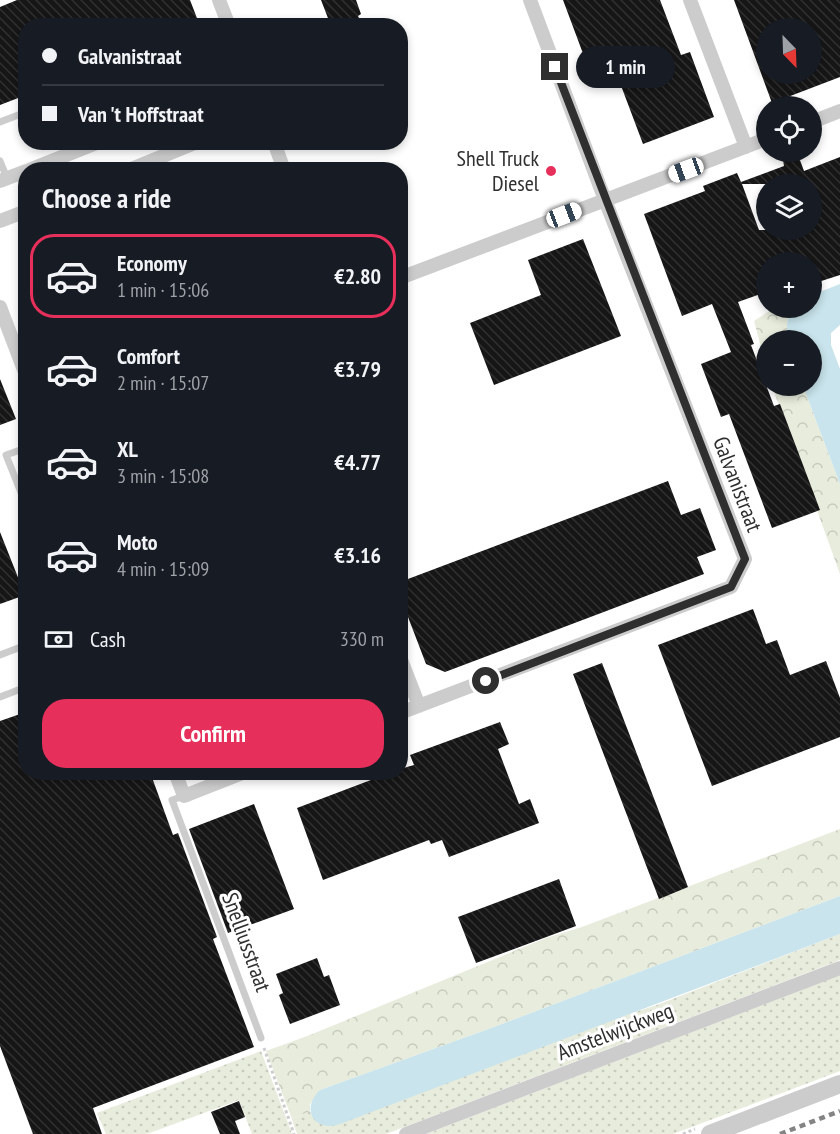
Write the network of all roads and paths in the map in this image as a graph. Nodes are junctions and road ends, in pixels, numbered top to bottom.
1 (219, 0) edge
2 (530, 0) edge
3 (690, 0) edge
4 (226, 18) edge
5 (840, 111) edge
6 (18, 115) edge
7 (822, 118) edge
8 (0, 122) edge
9 (756, 143) edge
10 (746, 147) junction
11 (69, 150) edge
12 (178, 150) edge
13 (0, 161) edge
14 (44, 162) edge
15 (148, 162) edge
16 (18, 174) edge
17 (3, 180) edge
18 (605, 200) junction
19 (18, 214) edge
20 (0, 221) edge
21 (408, 275) edge
22 (0, 308) edge
23 (18, 354) edge
24 (18, 451) edge
25 (18, 485) edge
26 (18, 648) edge
27 (0, 655) edge
28 (408, 678) edge
29 (18, 690) edge
30 (0, 697) edge
31 (419, 706) junction
32 (408, 710) edge
33 (178, 780) edge
34 (225, 780) edge
35 (184, 796) junction
36 (840, 968) edge
37 (261, 1038) joint
38 (840, 1084) edge
39 (294, 1134) edge
40 (405, 1134) edge
41 (710, 1134) edge

1 - 4 street
2 - 18 street, Galvanistraat
3 - 10 street
5 - 7 street
6 - 8 lane
9 - 10 street
10 - 18 street
11 - 14 street
12 - 15 street
13 - 17 lane
16 - 17 street
18 - 21 street
18 - 31 street, Galvanistraat
19 - 20 street
22 - 23 street
24 - 25 lane
26 - 27 lane
28 - 31 street
29 - 30 lane
31 - 32 street, Galvanistraat
33 - 35 street
34 - 35 street
35 - 37 lane, Snelliusstraat
36 - 40 street, Amstelwijckweg
37 - 39 path
38 - 41 street

